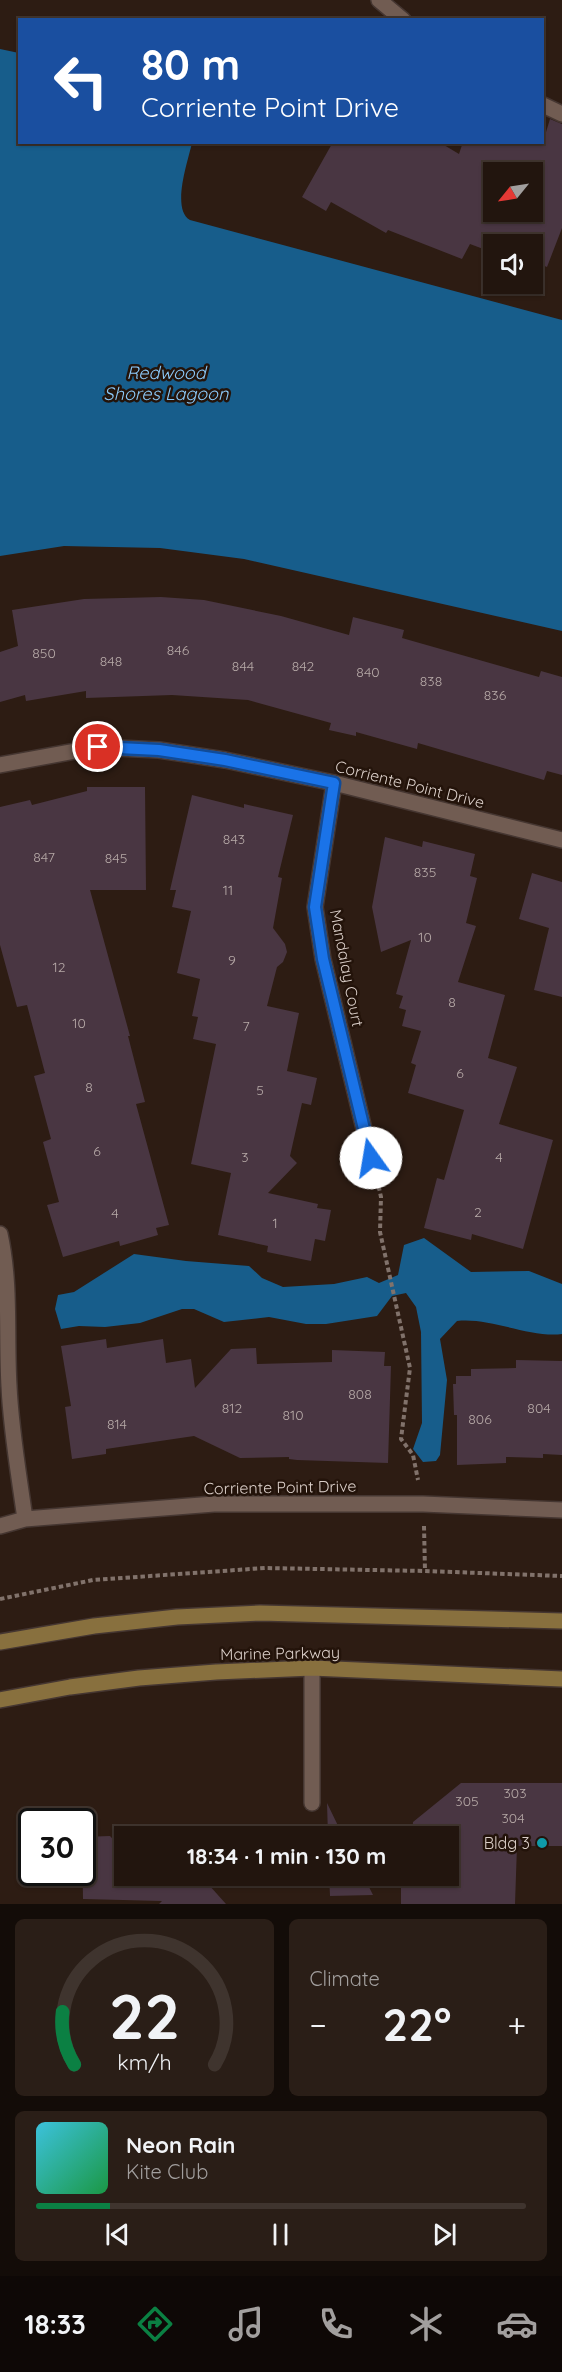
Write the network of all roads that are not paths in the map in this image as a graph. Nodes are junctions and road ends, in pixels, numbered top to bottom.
1 (380, 0) edge
2 (401, 18) edge
3 (544, 105) edge
4 (562, 114) edge
5 (0, 765) edge
6 (334, 783) junction
7 (562, 840) edge
8 (371, 1158) road end
9 (0, 1234) edge
10 (562, 1510) edge
11 (26, 1519) junction
12 (0, 1526) edge
13 (562, 1620) edge
14 (0, 1642) edge
15 (312, 1668) junction
16 (562, 1678) edge
17 (0, 1700) edge
18 (312, 1803) dead end

1 - 2 street
3 - 4 street
5 - 6 street, Corriente Point Drive
6 - 7 street, Corriente Point Drive
6 - 8 street, Mandalay Court
9 - 11 street
10 - 11 street, Corriente Point Drive
11 - 12 street, Corriente Point Drive
13 - 14 main road
15 - 16 main road, Marine Parkway
15 - 17 main road, Marine Parkway
15 - 18 street

